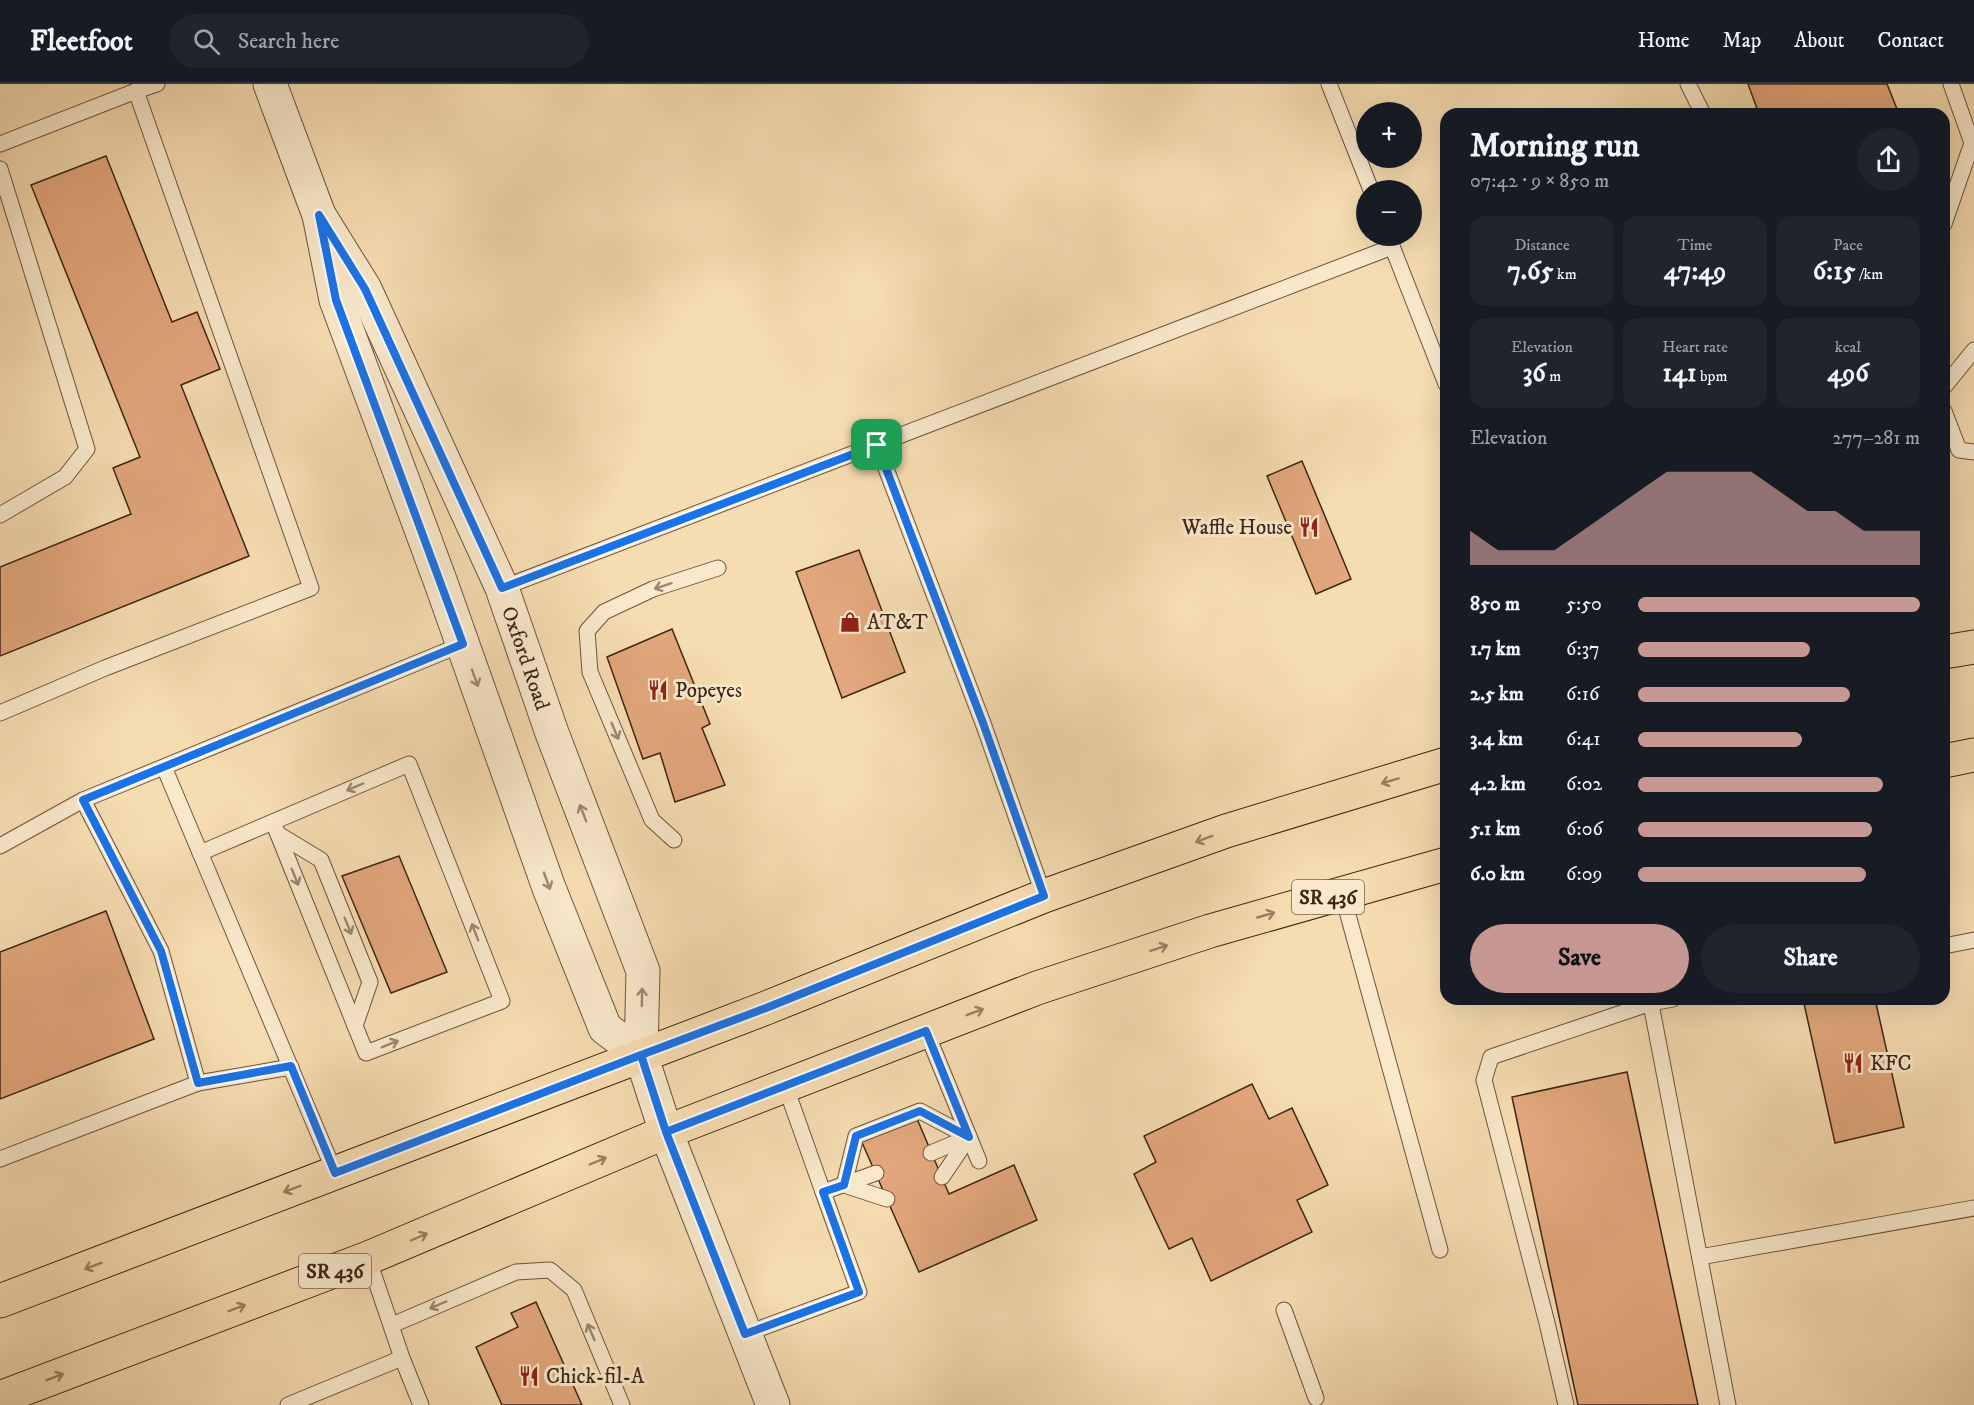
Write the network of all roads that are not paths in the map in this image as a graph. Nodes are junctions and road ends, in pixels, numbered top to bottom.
1 (157, 84) edge
2 (270, 84) edge
3 (1329, 84) edge
4 (1688, 84) edge
5 (1951, 84) edge
6 (136, 91) junction
7 (1700, 108) edge
8 (0, 144) edge
9 (0, 169) edge
10 (1367, 180) edge
11 (1950, 207) edge
12 (319, 215) junction
13 (1377, 246) edge
14 (1392, 246) edge
15 (1974, 350) edge
16 (1440, 369) edge
17 (1950, 380) edge
18 (1950, 427) edge
19 (877, 445) junction
20 (1974, 452) edge
21 (0, 515) edge
22 (718, 567) dead end
23 (502, 588) junction
24 (463, 644) junction
25 (1974, 647) edge
26 (1950, 651) edge
27 (0, 713) edge
28 (1974, 755) edge
29 (1950, 759) edge
30 (1440, 766) edge
31 (164, 767) junction
32 (83, 800) junction
33 (276, 828) junction
34 (674, 840) dead end
35 (0, 846) edge
36 (200, 853) junction
37 (1440, 866) edge
38 (1342, 893) junction
39 (1044, 896) junction
40 (1974, 940) edge
41 (1950, 945) edge
42 (1639, 1005) edge
43 (1651, 1005) edge
44 (355, 1026) junction
45 (926, 1031) junction
46 (641, 1055) junction
47 (291, 1066) junction
48 (198, 1083) junction
49 (785, 1085) junction
50 (666, 1132) junction
51 (969, 1137) junction
52 (931, 1153) dead end
53 (0, 1158) edge
54 (979, 1161) dead end
55 (335, 1173) junction
56 (876, 1173) dead end
57 (942, 1177) dead end
58 (844, 1185) junction
59 (823, 1192) junction
60 (887, 1199) dead end
61 (1974, 1208) edge
62 (1440, 1250) dead end
63 (1700, 1257) junction
64 (368, 1258) junction
65 (0, 1302) edge
66 (1284, 1310) dead end
67 (392, 1325) junction
68 (745, 1334) junction
69 (402, 1358) junction
70 (0, 1398) edge
71 (1316, 1398) dead end
72 (288, 1405) edge
73 (421, 1405) edge
74 (622, 1405) edge
75 (773, 1405) edge
76 (1566, 1405) edge
77 (1728, 1405) edge

1 - 6 lane
2 - 12 street, Oxford Road
3 - 10 lane
4 - 7 lane
5 - 11 lane
6 - 8 lane
6 - 27 lane
9 - 21 lane
12 - 23 street, Oxford Road
12 - 24 street, Oxford Road
13 - 19 lane
14 - 16 lane
15 - 17 lane
18 - 20 lane
19 - 23 lane
19 - 39 lane
22 -> 34 lane
46 -> 23 street, Oxford Road
24 - 31 lane
24 -> 46 street, Oxford Road
25 - 26 main road
28 - 29 main road
30 -> 39 main road
31 - 32 lane
31 - 36 lane
32 - 35 lane
32 - 48 lane
33 - 36 lane
33 -> 44 lane
33 -> 44 lane
44 -> 33 lane
36 - 47 lane
37 - 38 main road, SR 436
45 -> 38 main road, SR 436
38 - 62 lane
39 - 46 main road
40 - 41 lane
42 - 76 lane
43 - 63 lane
45 - 49 main road, SR 436
45 - 51 lane
46 - 50 street, Oxford Road
46 - 55 main road
47 - 48 lane
47 - 55 lane
48 - 53 lane
49 - 50 main road, SR 436
49 - 59 lane
64 -> 50 main road, SR 436
50 - 68 street, Oxford Road
51 - 52 lane
51 - 54 lane
51 - 57 lane
51 - 58 lane
55 -> 65 main road
56 - 58 lane
58 - 59 lane
58 - 60 lane
59 - 68 lane
61 - 63 lane
63 - 77 lane
64 - 67 lane
70 -> 64 main road, SR 436
66 - 71 lane
67 - 69 lane
74 -> 67 lane
68 - 75 street, Oxford Road
69 - 72 lane
69 - 73 lane

